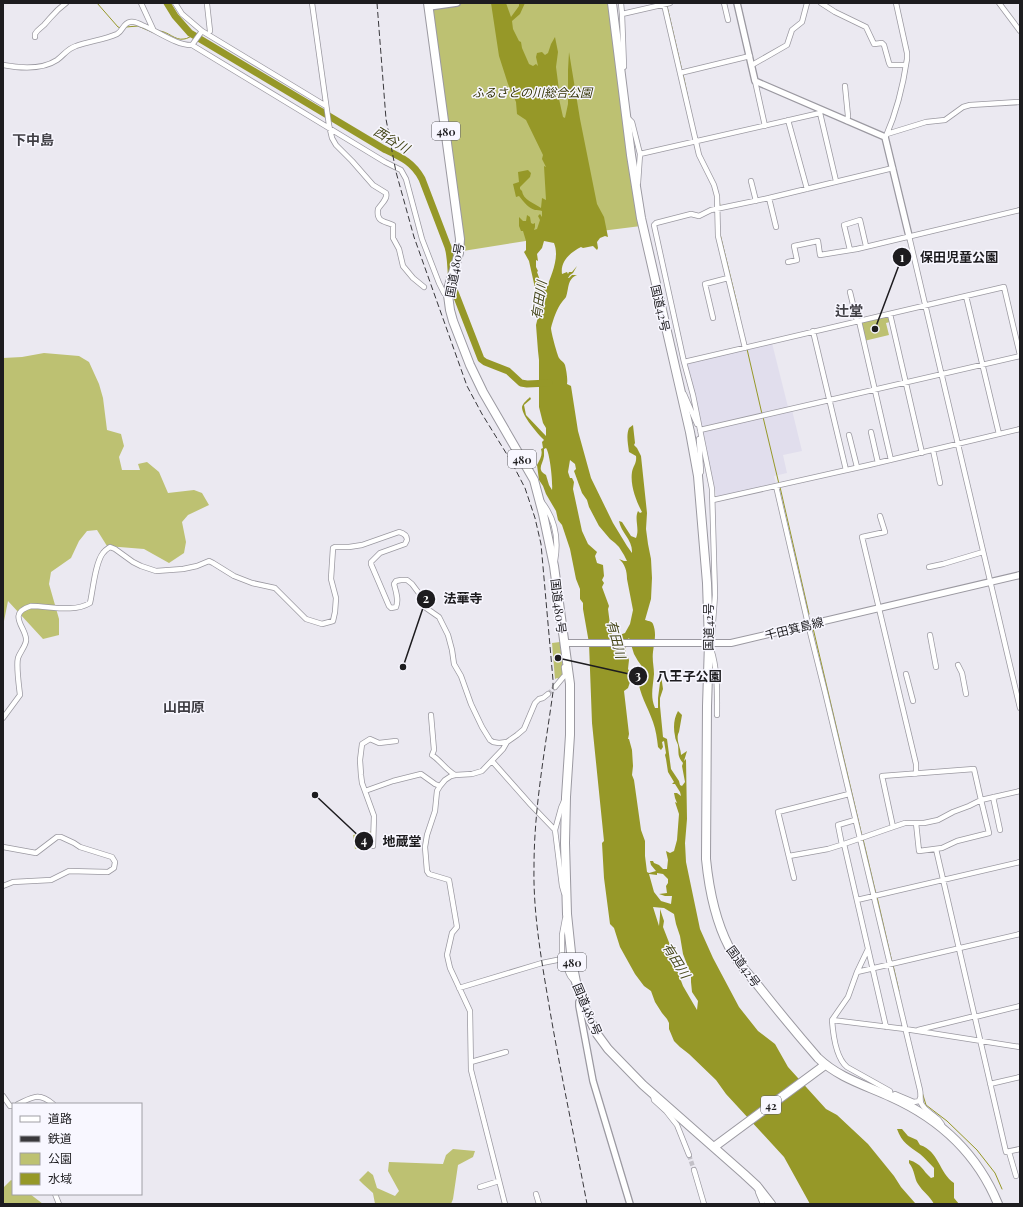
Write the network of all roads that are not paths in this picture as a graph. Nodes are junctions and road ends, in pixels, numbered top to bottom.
1 (66, 3) edge
2 (141, 3) edge
3 (175, 3) edge
4 (312, 3) edge
5 (457, 3) edge
6 (612, 3) edge
7 (621, 3) edge
8 (670, 3) edge
9 (724, 3) edge
10 (737, 3) edge
11 (807, 3) edge
12 (821, 3) edge
13 (896, 3) edge
14 (999, 3) edge
15 (207, 4) dead end
16 (664, 4) junction
17 (430, 5) edge
18 (622, 14) junction
19 (728, 20) dead end
20 (153, 29) junction
21 (202, 31) junction
22 (210, 31) dead end
23 (1020, 31) edge
24 (35, 37) dead end
25 (192, 45) junction
26 (750, 56) junction
27 (3, 65) edge
28 (752, 65) junction
29 (906, 65) junction
30 (621, 71) junction
31 (680, 73) junction
32 (755, 81) junction
33 (845, 86) dead end
34 (1020, 102) edge
35 (326, 107) junction
36 (821, 112) junction
37 (627, 119) junction
38 (788, 120) junction
39 (847, 121) junction
40 (329, 126) junction
41 (765, 126) junction
42 (886, 136) junction
43 (696, 141) junction
44 (640, 154) junction
45 (893, 168) junction
46 (751, 181) dead end
47 (836, 181) junction
48 (635, 183) junction
49 (807, 189) junction
50 (770, 198) junction
51 (756, 200) junction
52 (717, 209) junction
53 (1020, 210) edge
54 (776, 227) dead end
55 (909, 236) junction
56 (866, 246) junction
57 (850, 250) junction
58 (788, 262) dead end
59 (728, 278) junction
60 (424, 286) dead end
61 (850, 292) dead end
62 (966, 296) junction
63 (448, 298) junction
64 (925, 305) junction
65 (890, 314) junction
66 (713, 318) dead end
67 (858, 321) junction
68 (813, 331) junction
69 (745, 348) junction
70 (1020, 355) edge
71 (684, 362) junction
72 (982, 364) junction
73 (941, 374) junction
74 (906, 382) junction
75 (874, 390) junction
76 (680, 391) junction
77 (830, 400) junction
78 (1020, 429) edge
79 (700, 430) junction
80 (871, 432) dead end
81 (999, 434) junction
82 (849, 435) dead end
83 (958, 444) junction
84 (933, 450) junction
85 (922, 452) junction
86 (891, 460) junction
87 (878, 463) junction
88 (857, 468) junction
89 (846, 470) junction
90 (698, 476) junction
91 (940, 483) dead end
92 (776, 486) junction
93 (713, 500) junction
94 (880, 516) dead end
95 (983, 552) junction
96 (929, 567) dead end
97 (1020, 574) edge
98 (990, 582) junction
99 (878, 608) junction
100 (808, 624) junction
101 (930, 635) dead end
102 (708, 643) junction
103 (566, 644) junction
104 (958, 665) dead end
105 (936, 667) dead end
106 (906, 674) dead end
107 (555, 687) tunnel mouth
108 (548, 694) tunnel mouth
109 (966, 694) dead end
110 (913, 701) dead end
111 (1020, 708) edge
112 (431, 715) dead end
113 (716, 715) dead end
114 (3, 718) edge
115 (396, 741) dead end
116 (507, 742) junction
117 (492, 761) junction
118 (916, 774) junction
119 (455, 775) junction
120 (440, 786) junction
121 (365, 791) junction
122 (1020, 791) edge
123 (849, 794) junction
124 (566, 797) junction
125 (993, 797) junction
126 (981, 800) junction
127 (855, 820) junction
128 (916, 823) junction
129 (893, 827) junction
130 (555, 830) junction
131 (1000, 830) dead end
132 (860, 839) junction
133 (843, 845) junction
134 (373, 846) dead end
135 (3, 847) edge
136 (936, 849) junction
137 (789, 856) junction
138 (1020, 862) edge
139 (794, 878) dead end
140 (943, 881) junction
141 (3, 886) edge
142 (874, 896) junction
143 (567, 900) junction
144 (857, 900) junction
145 (567, 914) junction
146 (1020, 934) edge
147 (868, 949) junction
148 (959, 949) junction
149 (562, 959) junction
150 (890, 965) junction
151 (873, 969) junction
152 (857, 972) junction
153 (576, 982) junction
154 (459, 988) junction
155 (581, 998) junction
156 (1019, 1006) edge
157 (1020, 1013) edge
158 (975, 1017) junction
159 (832, 1020) junction
160 (886, 1027) junction
161 (905, 1029) junction
162 (916, 1030) junction
163 (980, 1041) junction
164 (1020, 1047) edge
165 (506, 1052) dead end
166 (471, 1062) junction
167 (823, 1066) junction
168 (1020, 1077) edge
169 (990, 1084) junction
170 (652, 1093) junction
171 (892, 1094) junction
172 (3, 1096) edge
173 (920, 1098) junction
174 (20, 1103) edge
175 (52, 1103) edge
176 (12, 1106) edge
177 (943, 1128) junction
178 (717, 1145) junction
179 (1020, 1149) edge
180 (1009, 1152) junction
181 (689, 1154) tunnel mouth
182 (694, 1170) tunnel mouth
183 (1016, 1176) dead end
184 (499, 1181) junction
185 (757, 1186) junction
186 (480, 1187) dead end
187 (536, 1194) dead end
188 (505, 1204) edge
189 (538, 1204) edge
190 (630, 1204) edge
191 (704, 1204) edge
192 (763, 1204) edge
193 (771, 1204) edge
194 (998, 1204) edge

1 - 24 street
2 - 20 street
3 - 21 street
4 - 35 street
5 - 17 street
6 - 30 highway, 国道42号
7 - 18 street
8 - 16 street
9 - 19 street
10 - 26 street
11 - 28 street
12 - 29 street
13 - 29 street
14 - 23 street
15 - 22 street
16 - 18 street
16 - 31 street
17 - 63 highway, 国道480号 / 480
18 - 30 street
20 - 25 street
20 - 27 street
21 - 25 street
21 - 35 street
25 - 40 street
26 - 28 street
26 - 31 street
28 - 32 street
29 - 42 street
30 - 37 highway, 国道42号
31 - 43 street
32 - 36 street
32 - 41 street
33 - 39 street
34 - 42 street
35 - 40 street
36 - 38 street
36 - 39 street
36 - 47 street
37 - 44 street
37 - 48 highway, 国道42号
38 - 41 street
38 - 49 street
39 - 42 street
40 - 60 street
40 - 63 street
41 - 43 street
42 - 45 street
43 - 44 street
43 - 52 street
44 - 48 street
45 - 47 street
45 - 55 street
46 - 51 street
47 - 49 street
48 - 76 highway, 国道42号
49 - 50 street
50 - 51 street
50 - 54 street
51 - 52 street
52 - 59 street
52 - 71 street
53 - 55 street
55 - 56 street
55 - 64 street
56 - 57 street
56 - 57 street
57 - 58 street
59 - 66 street
59 - 69 street
61 - 67 street
62 - 64 street
62 - 70 street
62 - 72 street
63 - 103 highway, 国道480号 / 480
64 - 65 street
64 - 73 street
65 - 67 street
65 - 74 street
67 - 68 street
67 - 75 street
68 - 69 street
68 - 77 street
69 - 71 street
70 - 72 street
71 - 79 street
72 - 73 street
72 - 81 street
73 - 74 street
73 - 83 street
74 - 75 street
74 - 85 street
75 - 77 street
75 - 86 street
76 - 79 street
76 - 90 highway, 国道42号
77 - 79 street
77 - 89 street
78 - 81 street
79 - 90 street
79 - 93 street
80 - 87 street
81 - 83 street
82 - 88 street
83 - 84 street
83 - 95 street
84 - 85 street
84 - 91 street
85 - 86 street
86 - 87 street
87 - 88 street
88 - 89 street
89 - 92 street
90 - 102 highway, 国道42号
92 - 93 street
92 - 100 street
93 - 102 street
94 - 99 street
95 - 96 street
95 - 98 street
97 - 98 main road, 千田箕島線
98 - 99 main road, 千田箕島線
98 - 111 street
99 - 100 main road, 千田箕島線
99 - 118 street
100 - 102 main road, 千田箕島線
100 - 123 street
101 - 105 street
102 - 103 main road, 千田箕島線
102 - 113 street
102 - 167 highway, 国道42号
103 - 107 street
103 - 124 highway, 国道480号 / 480
104 - 109 street
106 - 110 street
108 - 116 street
112 - 119 street
114 - 116 street
115 - 121 street
116 - 117 street
117 - 119 street
117 - 130 street
118 - 126 street
118 - 129 street
119 - 120 street
120 - 121 street
120 - 154 street
121 - 134 street
122 - 125 street
123 - 127 street
123 - 137 street
124 - 130 street
124 - 143 highway, 国道480号 / 480
125 - 126 street
125 - 131 street
126 - 128 street
126 - 136 street
127 - 132 street
127 - 133 street
128 - 129 street
128 - 136 street
129 - 132 street
130 - 143 street
132 - 133 street
132 - 142 street
133 - 137 street
133 - 144 street
135 - 141 street
136 - 140 street
137 - 139 street
138 - 140 street
140 - 142 street
140 - 148 street
142 - 144 street
142 - 150 street
143 - 145 highway, 国道480号 / 480
144 - 147 street
145 - 149 street
145 - 153 highway, 国道480号 / 480
146 - 148 street
147 - 151 street
147 - 152 street
148 - 150 street
148 - 158 street
149 - 153 street
149 - 154 street
150 - 151 street
150 - 161 street
151 - 152 street
151 - 160 street
152 - 159 street
153 - 155 highway, 国道480号 / 480
154 - 166 street
155 - 170 highway, 国道480号 / 480
155 - 190 street
156 - 157 street
156 - 158 street
158 - 162 street
158 - 163 street
159 - 160 street
159 - 171 street
160 - 161 street
161 - 162 street
161 - 173 street
162 - 163 street
163 - 164 street
163 - 169 street
165 - 166 street
166 - 184 street
167 - 171 highway, 国道42号
167 - 178 highway, 42
168 - 169 street
169 - 180 street
170 - 178 highway, 国道480号 / 480
170 - 181 street
171 - 173 street
171 - 177 highway, 国道42号
172 - 176 street
173 - 177 street
174 - 175 street
177 - 194 highway, 国道42号
178 - 185 highway, 国道480号 / 480
179 - 180 street
180 - 183 street
182 - 191 street
184 - 186 street
184 - 188 street
185 - 192 street
185 - 193 highway, 国道480号 / 480
187 - 189 street

